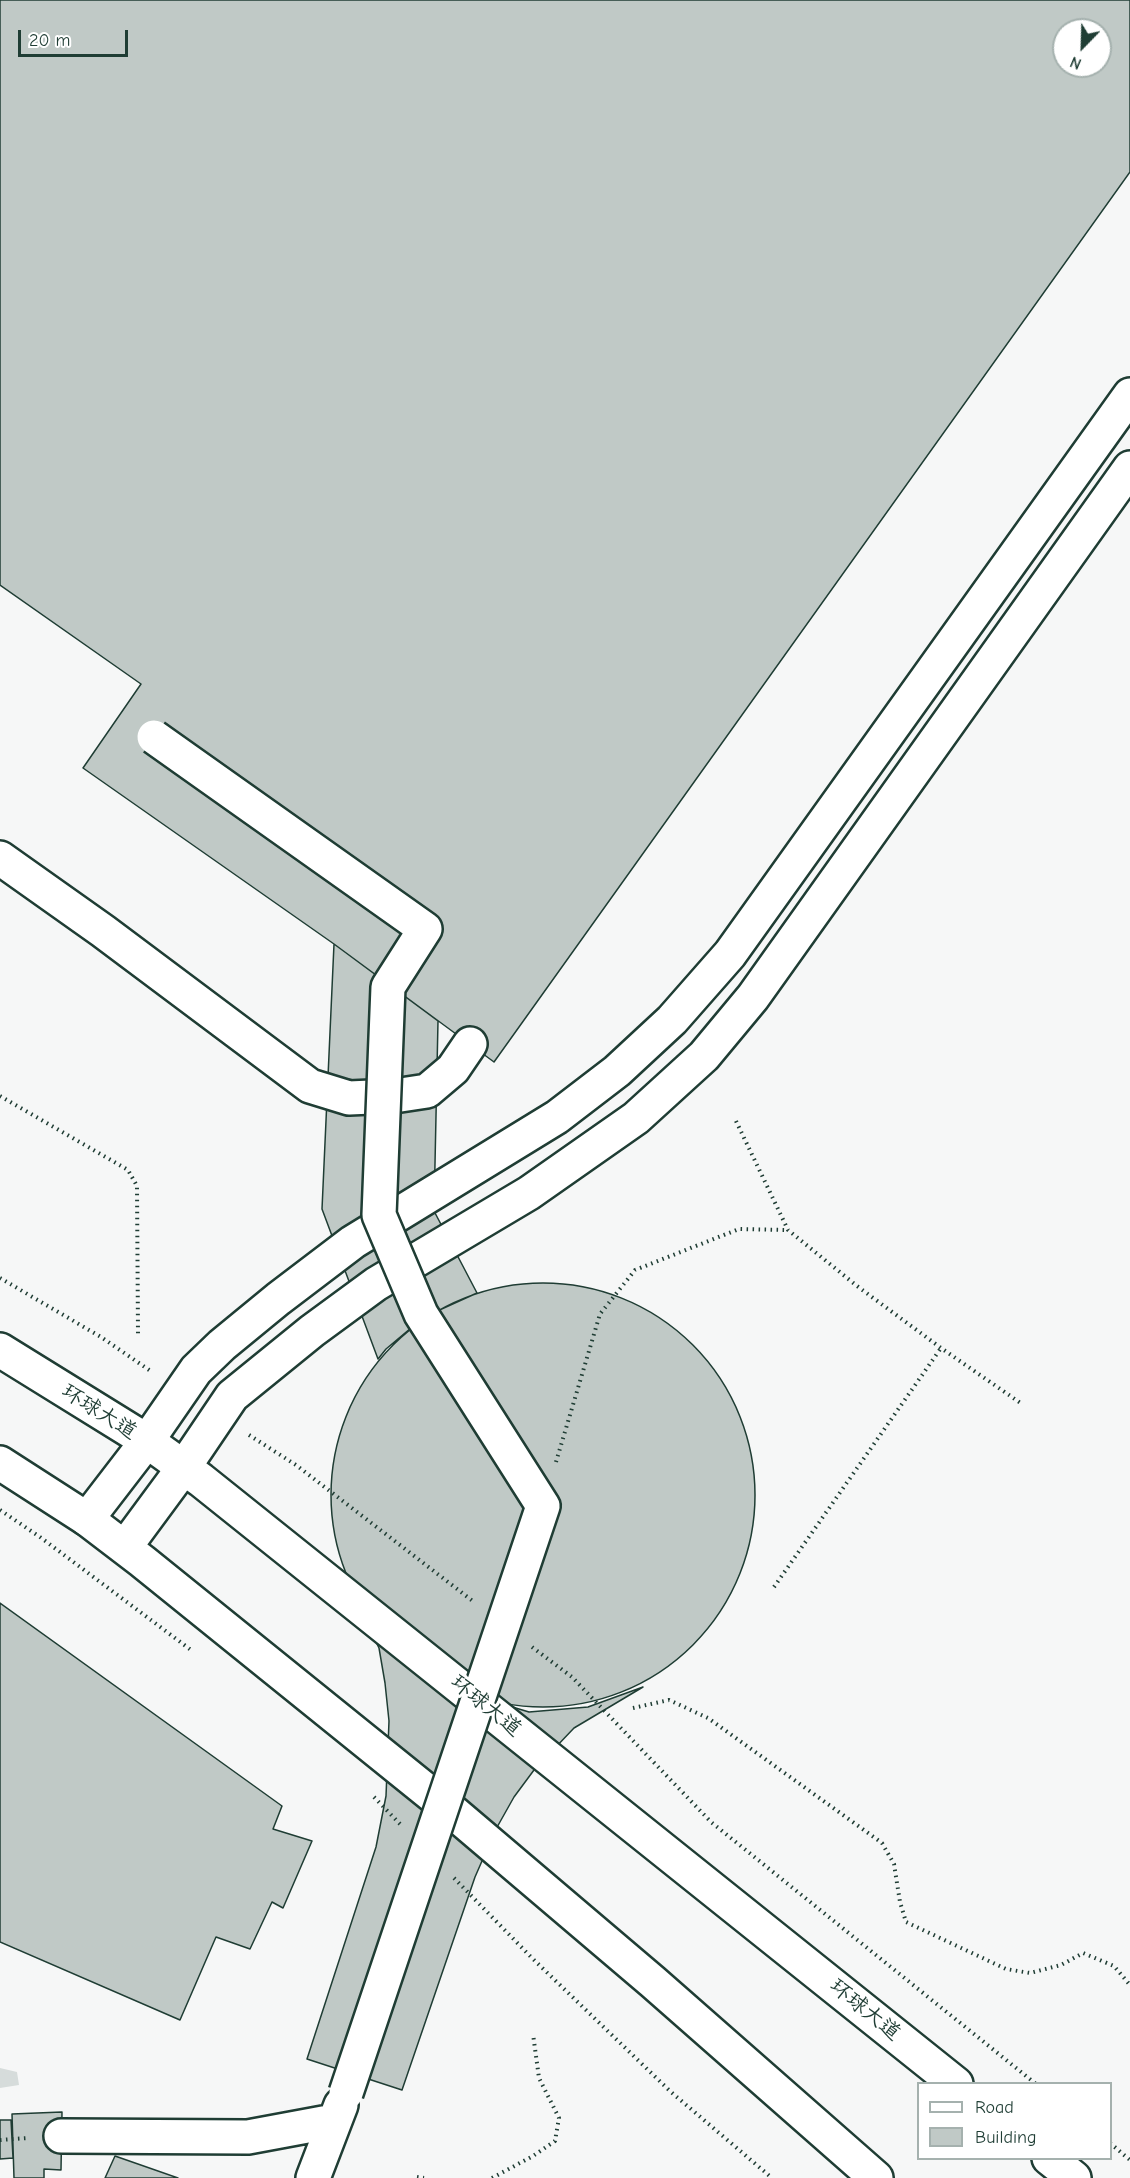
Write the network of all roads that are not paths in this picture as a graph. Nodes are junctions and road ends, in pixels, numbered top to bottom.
1 (1130, 395) edge
2 (1130, 468) edge
3 (154, 737) dead end
4 (0, 858) edge
5 (470, 1044) dead end
6 (0, 1350) edge
7 (147, 1441) junction
8 (0, 1463) edge
9 (184, 1467) junction
10 (87, 1519) junction
11 (125, 1547) junction
12 (954, 2082) edge
13 (340, 2107) junction
14 (61, 2136) dead end
15 (1052, 2160) edge
16 (313, 2178) edge
17 (876, 2178) edge
18 (1074, 2178) edge

1 - 7 main road
2 - 9 main road
3 - 13 main road, bridge
4 - 5 main road
6 - 7 main road, 环球大道
7 - 9 main road, 环球大道
7 - 10 main road
8 - 10 main road
9 - 11 main road
9 - 12 main road, 环球大道
10 - 11 main road
11 - 17 main road
13 - 14 main road
13 - 16 main road
15 - 18 main road

